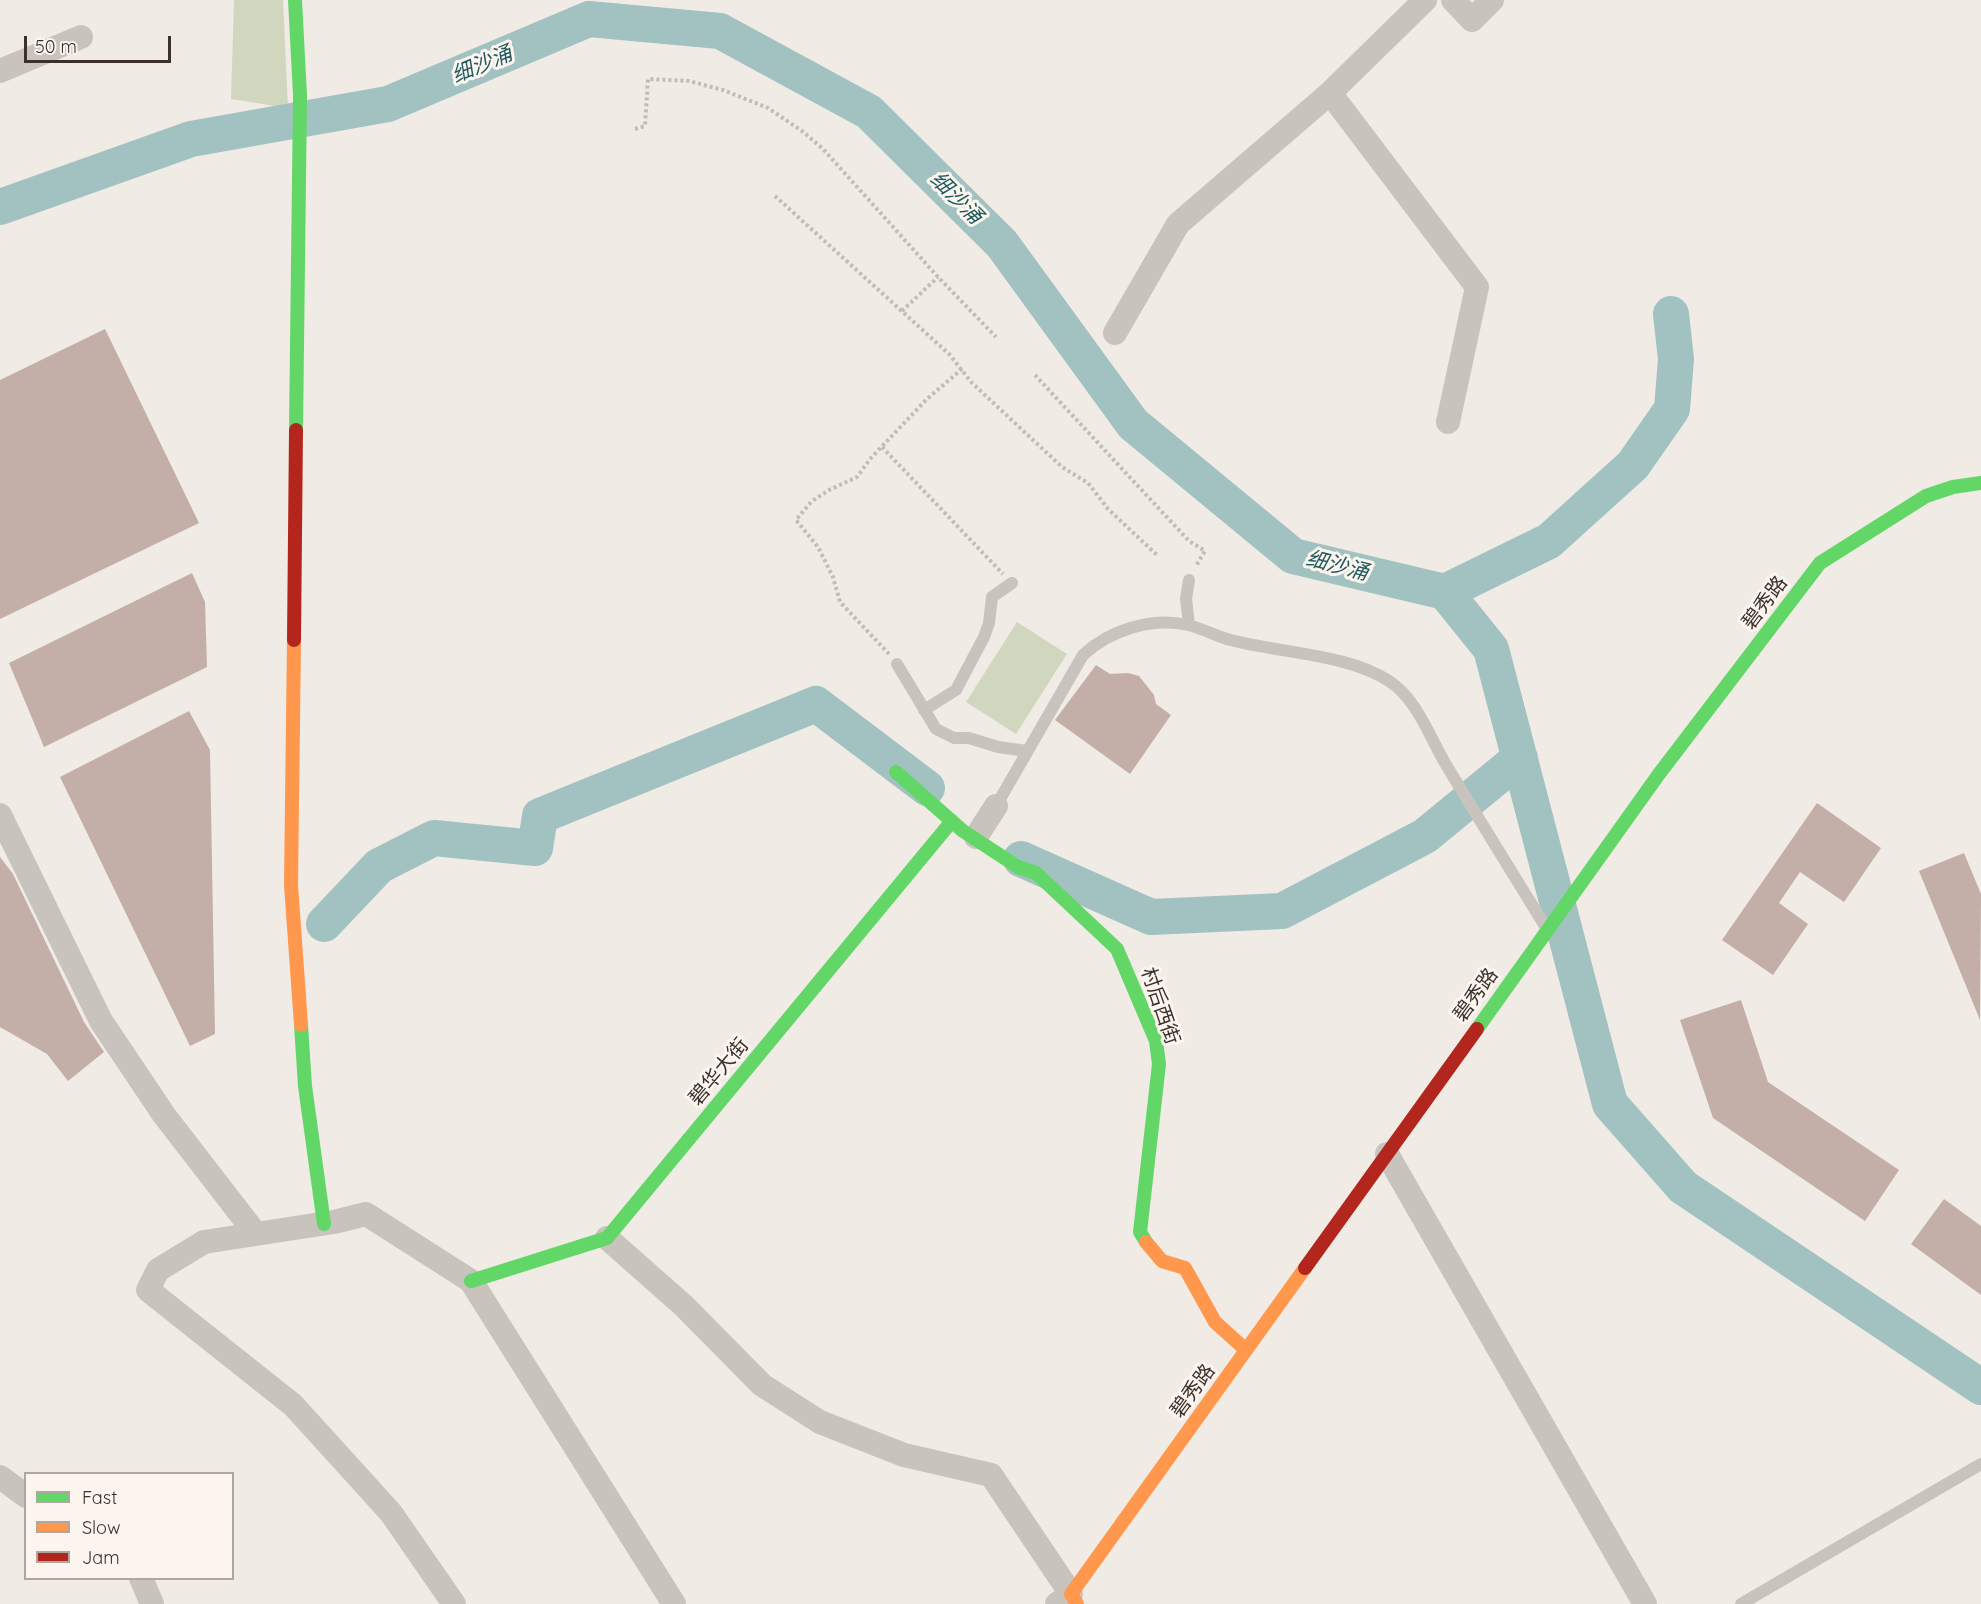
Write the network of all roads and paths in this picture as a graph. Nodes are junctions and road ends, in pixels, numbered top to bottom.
1 (295, 0) edge
2 (1425, 0) edge
3 (1453, 0) edge
4 (1492, 0) edge
5 (81, 37) dead end
6 (0, 71) edge
7 (1330, 93) junction
8 (635, 129) dead end
9 (775, 196) dead end
10 (938, 277) junction
11 (902, 311) junction
12 (1115, 333) dead end
13 (996, 337) dead end
14 (962, 369) junction
15 (1035, 375) dead end
16 (1448, 422) dead end
17 (882, 447) junction
18 (1981, 483) edge
19 (1158, 556) dead end
20 (1198, 562) dead end
21 (1189, 580) dead end
22 (1012, 583) joint
23 (1189, 625) junction
24 (897, 664) joint
25 (924, 710) junction
26 (1027, 751) junction
27 (896, 772) dead end
28 (996, 806) joint
29 (0, 815) edge
30 (952, 821) junction
31 (976, 838) junction
32 (1547, 930) junction
33 (1387, 1154) junction
34 (324, 1224) junction
35 (256, 1234) junction
36 (607, 1238) junction
37 (471, 1281) junction
38 (1246, 1350) junction
39 (1981, 1464) edge
40 (0, 1477) edge
41 (24, 1495) edge
42 (142, 1580) edge
43 (1068, 1601) edge
44 (152, 1604) edge
45 (454, 1604) edge
46 (674, 1604) edge
47 (1645, 1604) edge
48 (1741, 1604) edge

1 - 34 street
2 - 7 street
3 - 4 street
5 - 6 street
7 - 12 street
7 - 16 street
8 - 10 path
9 - 11 path
10 - 11 path
10 - 13 path
11 - 14 path
14 - 17 path
14 - 19 path
15 - 20 path
17 - 22 path
17 - 24 path
18 - 32 street, 碧秀路
21 - 23 lane
22 - 25 lane
23 - 26 lane
23 - 32 lane
24 - 25 lane
25 - 26 lane
26 - 28 lane
27 - 30 street, 村后西街
28 - 31 street
29 - 35 street
30 - 31 street, 村后西街
30 - 36 street, 碧华大街
31 - 38 street, 村后西街
32 - 33 street, 碧秀路
33 - 38 street, 碧秀路
33 - 47 street
34 - 35 street
34 - 37 street
35 - 45 street
36 - 37 street
36 - 43 street
37 - 46 street
38 - 43 street, 碧秀路
39 - 48 lane
40 - 41 street
42 - 44 street

